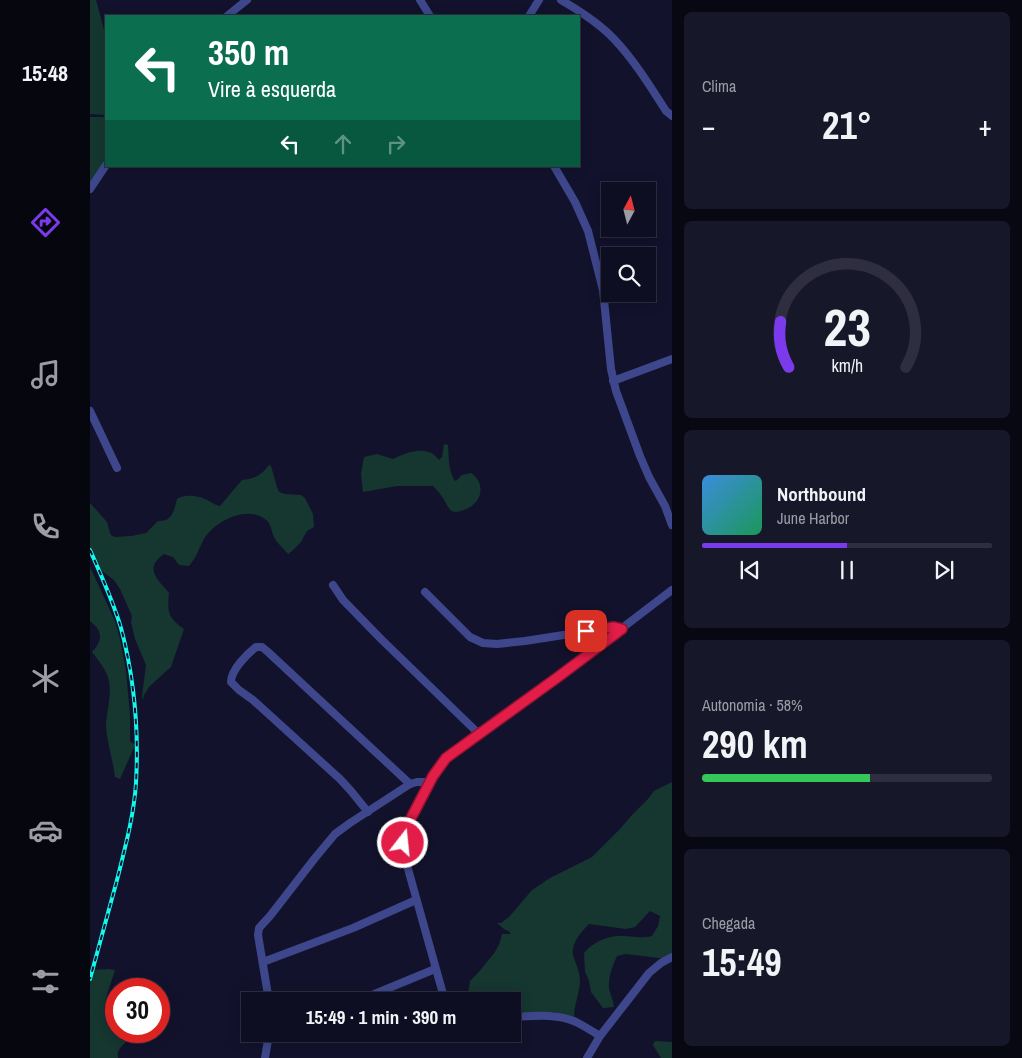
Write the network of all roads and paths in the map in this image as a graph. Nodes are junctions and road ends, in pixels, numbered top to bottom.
1 (247, 0) edge
2 (420, 0) edge
3 (539, 0) edge
4 (561, 0) edge
5 (228, 15) edge
6 (429, 15) edge
7 (530, 15) edge
8 (672, 116) edge
9 (105, 166) edge
10 (555, 167) edge
11 (90, 189) edge
12 (672, 359) edge
13 (613, 381) junction
14 (90, 411) edge
15 (117, 468) dead end
16 (672, 525) edge
17 (333, 585) dead end
18 (672, 590) edge
19 (425, 592) dead end
20 (622, 629) junction
21 (479, 734) junction
22 (430, 782) junction
23 (410, 784) junction
24 (368, 812) junction
25 (416, 900) junction
26 (672, 957) edge
27 (263, 962) junction
28 (435, 969) junction
29 (268, 992) edge
30 (379, 992) edge
31 (442, 992) edge
32 (521, 1016) edge
33 (600, 1036) junction
34 (268, 1042) edge
35 (265, 1058) edge
36 (587, 1058) edge

1 - 5 street
2 - 6 street
3 - 7 street
4 - 8 street
9 - 11 street
10 - 13 street
12 - 13 street
13 - 16 street
14 - 15 street
17 - 21 street
18 - 20 street
19 - 20 street
20 - 21 street
21 - 22 street
22 - 23 street
22 - 25 street
23 - 24 street
23 - 24 street
24 - 27 street
25 - 27 street
25 - 28 street
26 - 33 street
27 - 29 street
28 - 30 street
28 - 31 street
32 - 33 street
33 - 36 street
34 - 35 street

